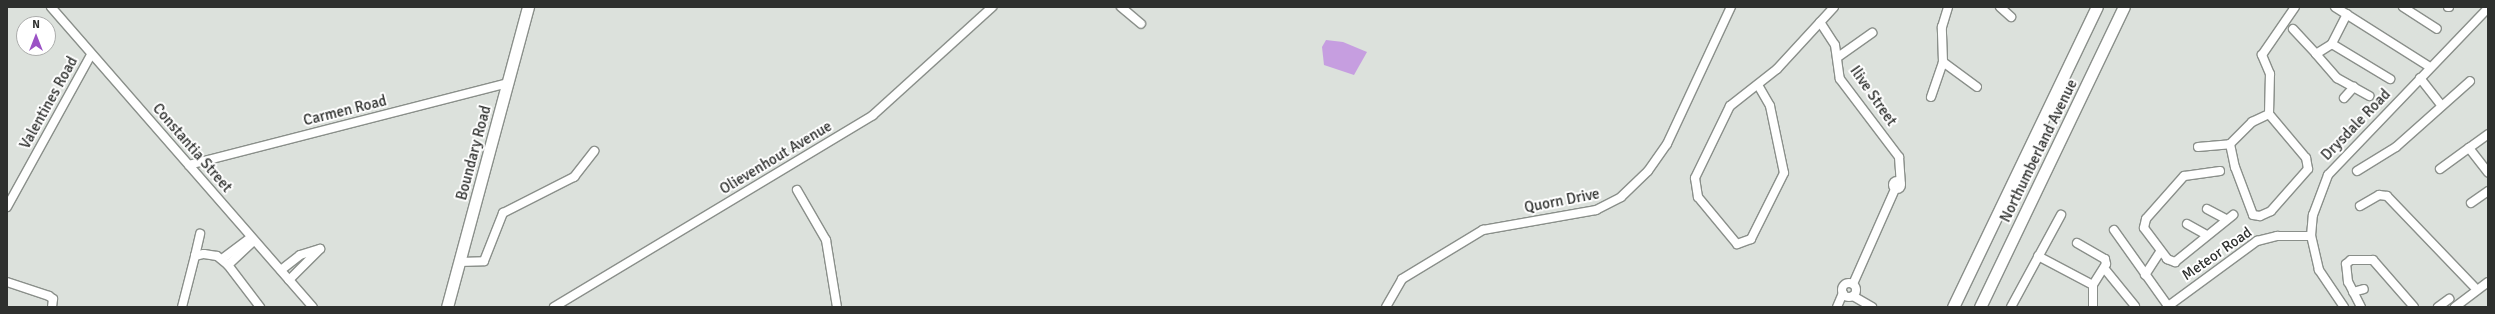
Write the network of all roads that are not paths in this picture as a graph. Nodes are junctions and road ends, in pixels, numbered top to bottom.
1 (51, 7) edge
2 (528, 7) edge
3 (992, 7) edge
4 (1121, 7) edge
5 (1731, 7) edge
6 (1834, 7) edge
7 (1948, 7) edge
8 (2000, 7) edge
9 (2097, 7) edge
10 (2124, 7) edge
11 (2294, 7) edge
12 (2335, 7) edge
13 (2403, 7) edge
14 (2488, 8) edge
15 (2347, 14) junction
16 (2011, 16) dead end
17 (1820, 22) junction
18 (1141, 24) dead end
19 (2294, 29) dead end
20 (2437, 29) dead end
21 (1872, 33) dead end
22 (2332, 44) junction
23 (2316, 54) junction
24 (91, 55) junction
25 (1838, 57) junction
26 (1943, 62) junction
27 (2430, 67) junction
28 (2420, 78) junction
29 (2390, 79) dead end
30 (2470, 81) dead end
31 (508, 84) junction
32 (1758, 85) junction
33 (1977, 87) dead end
34 (2354, 87) junction
35 (2369, 96) dead end
36 (1930, 98) dead end
37 (2344, 98) dead end
38 (2441, 104) junction
39 (2269, 114) junction
40 (2488, 134) edge
41 (2230, 144) junction
42 (2198, 147) dead end
43 (2469, 148) junction
44 (594, 151) dead end
45 (189, 165) junction
46 (2440, 169) dead end
47 (2220, 171) dead end
48 (2357, 171) dead end
49 (2488, 172) edge
50 (796, 190) dead end
51 (2488, 191) edge
52 (2471, 203) dead end
53 (7, 206) edge
54 (2360, 206) dead end
55 (2207, 210) dead end
56 (2061, 215) dead end
57 (2186, 224) dead end
58 (2114, 230) dead end
59 (200, 234) dead end
60 (2207, 235) junction
61 (2311, 236) junction
62 (252, 239) junction
63 (2077, 243) dead end
64 (2160, 252) junction
65 (195, 256) junction
66 (2038, 256) junction
67 (2382, 259) dead end
68 (2373, 260) junction
69 (225, 262) junction
70 (459, 262) junction
71 (288, 264) junction
72 (2104, 268) junction
73 (281, 270) junction
74 (296, 274) junction
75 (2145, 275) junction
76 (290, 280) junction
77 (7, 282) edge
78 (2488, 282) edge
79 (1853, 284) junction
80 (2093, 285) junction
81 (2364, 289) dead end
82 (2477, 290) junction
83 (2353, 292) junction
84 (1843, 293) junction
85 (1853, 296) junction
86 (2449, 299) dead end
87 (2134, 306) dead end
88 (52, 307) edge
89 (182, 307) edge
90 (260, 307) edge
91 (313, 307) edge
92 (447, 307) edge
93 (554, 307) edge
94 (836, 307) edge
95 (1386, 307) edge
96 (1837, 307) edge
97 (1872, 307) edge
98 (1953, 307) edge
99 (1980, 307) edge
100 (2011, 307) edge
101 (2093, 307) edge
102 (2167, 307) edge
103 (2344, 307) edge
104 (2361, 307) edge
105 (2414, 307) edge
106 (2438, 307) edge
107 (2455, 307) edge

1 - 24 street, Constantia Street
2 - 31 main road, Boundary Road
3 - 93 street, Olievenhout Avenue
4 - 18 street
5 - 95 street, Quorn Drive
6 - 17 street
7 - 26 street
8 - 16 street
9 - 98 main road, Northumberland Avenue
10 - 99 main road, Northumberland Avenue
11 - 39 street
12 - 15 street
13 - 20 street
14 - 27 street, Drysdale Road
15 - 22 street
15 - 27 street
17 - 25 street, Ilive Street
17 - 32 street
19 - 23 street
21 - 25 street
22 - 23 street
22 - 29 street
23 - 34 street
24 - 45 street, Constantia Street
24 - 53 street, Valentines Road
25 - 79 street, Ilive Street
26 - 33 street
26 - 36 street
27 - 28 street, Drysdale Road
28 - 38 street
28 - 61 street, Drysdale Road
30 - 38 street
31 - 45 street, Carmen Road
31 - 70 main road, Boundary Road
32 - 32 street
34 - 35 street
34 - 37 street
38 - 48 street
39 - 41 street
39 - 41 street
40 - 43 street
41 - 42 street
43 - 46 street
43 - 49 street
44 - 70 street
45 - 62 street, Constantia Street
47 - 64 street
50 - 94 street
51 - 52 street
54 - 82 street
55 - 60 street
56 - 66 street
57 - 60 street
58 - 75 street
59 - 65 street
60 - 64 street
61 - 102 street, Meteor Road
61 - 103 street, Drysdale Road
62 - 69 street
62 - 73 street, Constantia Street
63 - 72 street
64 - 75 street
65 - 69 street
65 - 89 street
66 - 80 street
66 - 100 street
67 - 68 street
68 - 83 street
68 - 105 street
69 - 90 street
70 - 92 main road, Boundary Road
71 - 73 street
71 - 74 street
71 - 74 street
72 - 80 street
72 - 87 street
73 - 76 street, Constantia Street
74 - 76 street
75 - 102 street
76 - 91 street, Constantia Street
77 - 88 street
78 - 82 street
79 - 84 street
79 - 85 street
80 - 101 street
81 - 83 street
82 - 107 street
83 - 104 street
84 - 85 street
84 - 96 street
85 - 97 street
86 - 106 street

